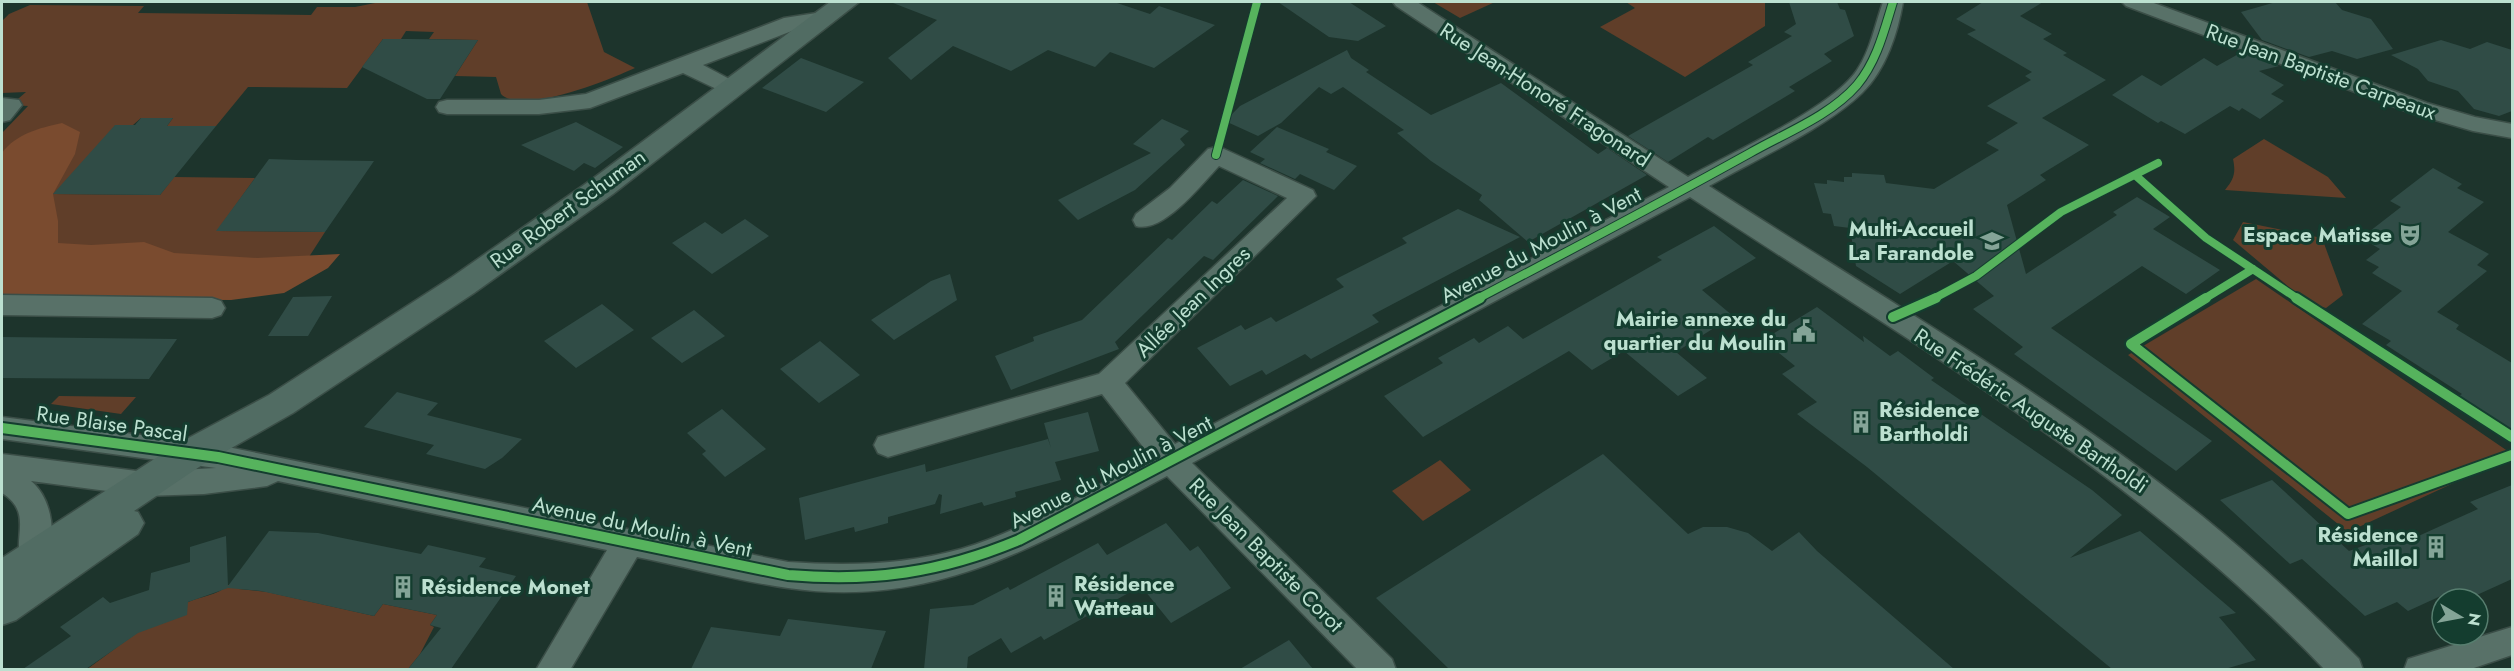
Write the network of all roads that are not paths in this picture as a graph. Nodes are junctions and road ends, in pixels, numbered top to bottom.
1 (1403, 2) edge
2 (1893, 2) edge
3 (2133, 2) edge
4 (834, 10) edge
5 (685, 65) junction
6 (729, 88) junction
7 (2, 105) edge
8 (447, 106) dead end
9 (2, 115) edge
10 (2512, 131) edge
11 (1688, 186) junction
12 (1145, 220) dead end
13 (2, 305) edge
14 (212, 308) dead end
15 (1108, 382) junction
16 (2, 428) edge
17 (888, 445) dead end
18 (1172, 462) junction
19 (198, 464) junction
20 (2, 466) edge
21 (283, 471) junction
22 (2, 479) edge
23 (145, 484) junction
24 (630, 542) junction
25 (34, 557) junction
26 (2, 579) edge
27 (2, 608) edge
28 (2512, 641) edge
29 (552, 669) edge
30 (1380, 669) edge
31 (2347, 669) edge
32 (2420, 669) edge

1 - 11 street, Rue Jean-Honoré Fragonard
2 - 11 street, Avenue du Moulin à Vent
3 - 10 street, Rue Jean Baptiste Carpeaux
4 - 5 street
4 - 6 main road, Rue Robert Schuman
5 - 6 street
5 - 8 street
6 - 19 main road, Rue Robert Schuman
7 - 9 street
11 - 18 street, Avenue du Moulin à Vent
11 - 31 street, Rue Frédéric Auguste Bartholdi
12 - 15 street, Allée Jean Ingres
13 - 14 street
15 - 17 street, Allée Jean Ingres
15 - 18 street, Rue Jean Baptiste Corot
16 - 19 street, Rue Blaise Pascal
18 - 24 street, Avenue du Moulin à Vent
18 - 30 street, Rue Jean Baptiste Corot
19 - 21 street
19 - 21 street, Avenue du Moulin à Vent
19 - 23 main road
19 - 27 main road
20 - 23 street
21 - 24 street, Avenue du Moulin à Vent
22 - 25 street
23 - 25 main road
24 - 29 street
25 - 26 main road
28 - 32 street

